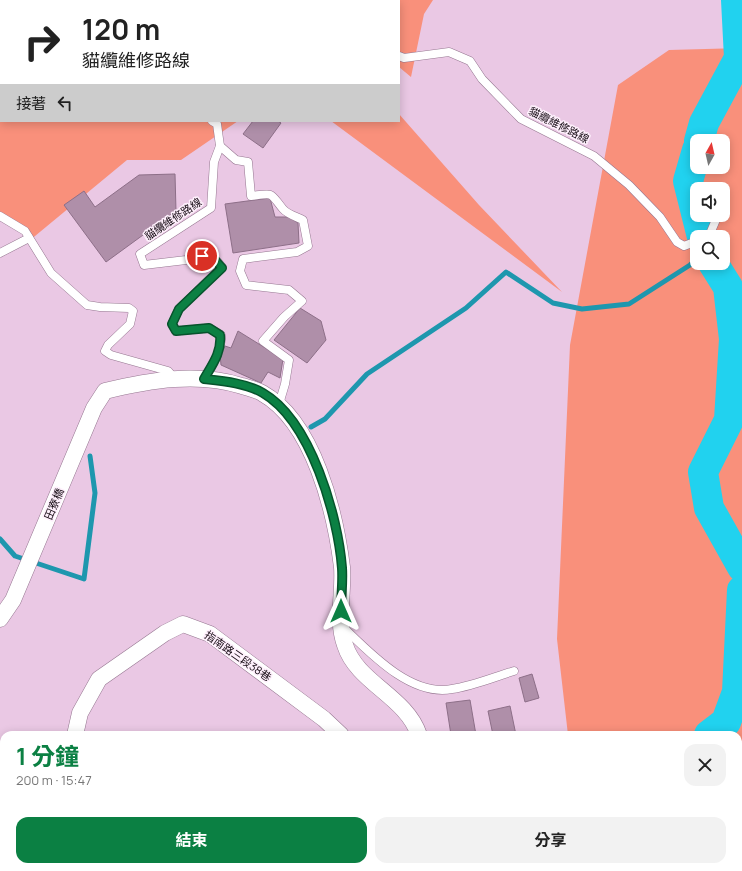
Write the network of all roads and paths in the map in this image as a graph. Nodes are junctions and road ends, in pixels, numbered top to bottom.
1 (400, 56) edge
2 (214, 122) edge
3 (220, 146) junction
4 (0, 216) edge
5 (29, 238) junction
6 (690, 244) edge
7 (0, 253) edge
8 (175, 379) junction
9 (204, 379) junction
10 (279, 404) junction
11 (0, 619) edge
12 (341, 625) junction
13 (514, 671) dead end
14 (76, 731) edge
15 (337, 731) edge
16 (418, 731) edge

1 - 6 lane, 貓纜維修路線
2 - 3 lane, 貓纜維修路線
3 - 9 lane, 貓纜維修路線
3 - 10 lane
4 - 5 lane
5 - 7 lane
5 - 8 lane
8 - 9 street
8 - 11 street, 田寮橋
9 - 10 street
10 - 12 street
12 - 13 lane
12 - 16 street
14 - 15 street, 指南路三段38巷

